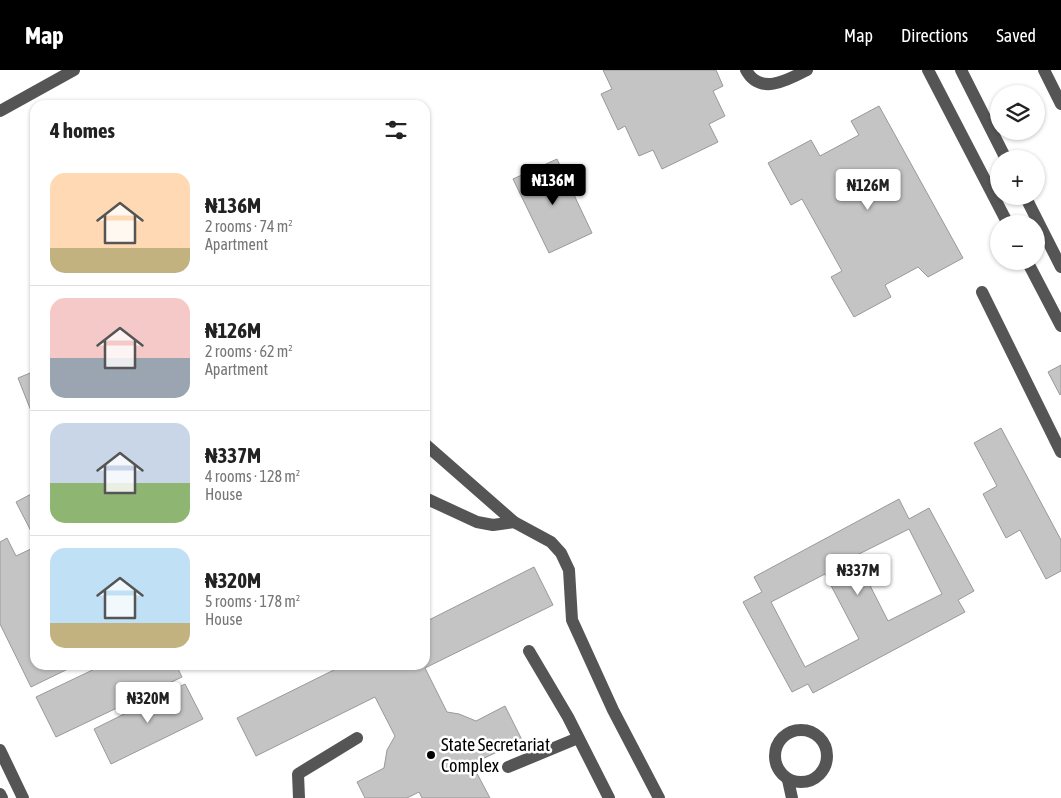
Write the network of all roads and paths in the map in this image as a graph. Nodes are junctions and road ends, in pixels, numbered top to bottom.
1 (74, 70) edge
2 (746, 70) edge
3 (807, 70) edge
4 (928, 70) edge
5 (961, 70) edge
6 (1044, 70) edge
7 (1061, 104) edge
8 (0, 111) edge
9 (1001, 150) edge
10 (1030, 205) edge
11 (1003, 215) edge
12 (1061, 267) edge
13 (1033, 270) edge
14 (982, 292) dead end
15 (1061, 326) edge
16 (430, 448) edge
17 (1061, 452) edge
18 (430, 500) edge
19 (514, 522) junction
20 (530, 651) dead end
21 (358, 738) dead end
22 (578, 738) junction
23 (0, 750) edge
24 (508, 767) dead end
25 (788, 780) junction
26 (0, 794) edge
27 (2, 798) edge
28 (24, 798) edge
29 (299, 798) edge
30 (609, 798) edge
31 (659, 798) edge
32 (792, 798) edge

1 - 8 street
2 - 3 street
4 - 11 street
5 - 9 street
6 - 7 street
10 - 12 street
13 - 15 street
14 - 17 street
16 - 19 street
18 - 19 street
19 - 31 street
20 - 22 street
21 - 29 street
22 - 24 street
22 - 30 street
23 - 28 street
25 - 25 street
25 - 32 street
26 - 27 street

